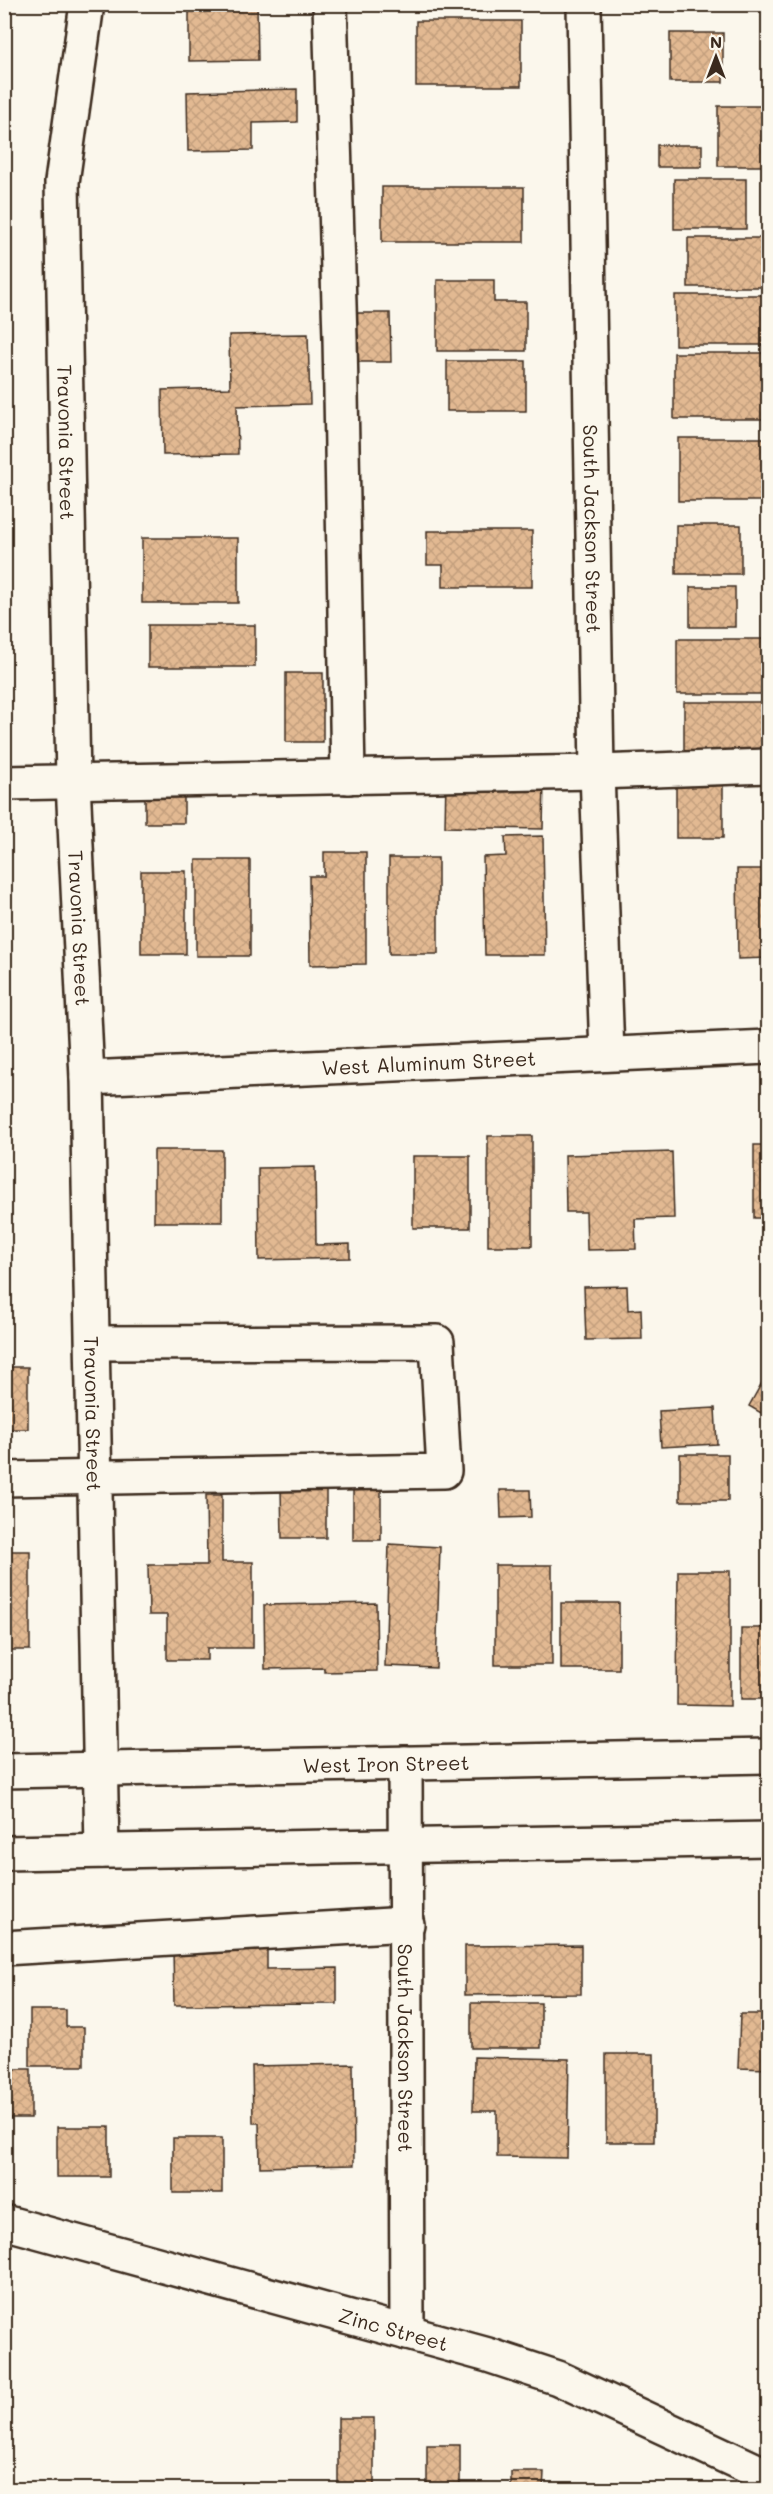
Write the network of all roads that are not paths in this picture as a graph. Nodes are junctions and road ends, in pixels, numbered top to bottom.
1 (87, 4) edge
2 (330, 4) edge
3 (584, 4) edge
4 (768, 766) edge
5 (597, 772) junction
6 (348, 777) junction
7 (73, 782) junction
8 (4, 783) edge
9 (768, 1047) edge
10 (606, 1054) junction
11 (87, 1078) junction
12 (93, 1343) junction
13 (95, 1478) junction
14 (4, 1479) edge
15 (768, 1756) edge
16 (405, 1763) junction
17 (100, 1769) junction
18 (4, 1771) edge
19 (768, 1839) edge
20 (405, 1847) junction
21 (102, 1851) junction
22 (4, 1853) edge
23 (407, 1924) junction
24 (4, 1948) edge
25 (4, 2222) edge
26 (407, 2333) junction
27 (768, 2476) edge

1 - 7 street, Travonia Street
2 - 6 street
3 - 5 street, South Jackson Street
4 - 5 street
5 - 6 street
5 - 10 street, South Jackson Street
6 - 7 street
7 - 8 street
7 - 11 street, Travonia Street
9 - 10 street, West Aluminum Street
10 - 11 street, West Aluminum Street
11 - 12 street, Travonia Street
12 - 13 street, Travonia Street
12 - 13 street
13 - 14 street
13 - 17 street, Travonia Street
15 - 16 street, West Iron Street
16 - 17 street, West Iron Street
16 - 20 street, South Jackson Street
17 - 18 street, West Iron Street
17 - 21 street, Travonia Street
19 - 20 street
20 - 21 street
20 - 23 street, South Jackson Street
21 - 22 street
23 - 24 street
23 - 26 street, South Jackson Street
25 - 26 street, Zinc Street
26 - 27 street, Zinc Street

